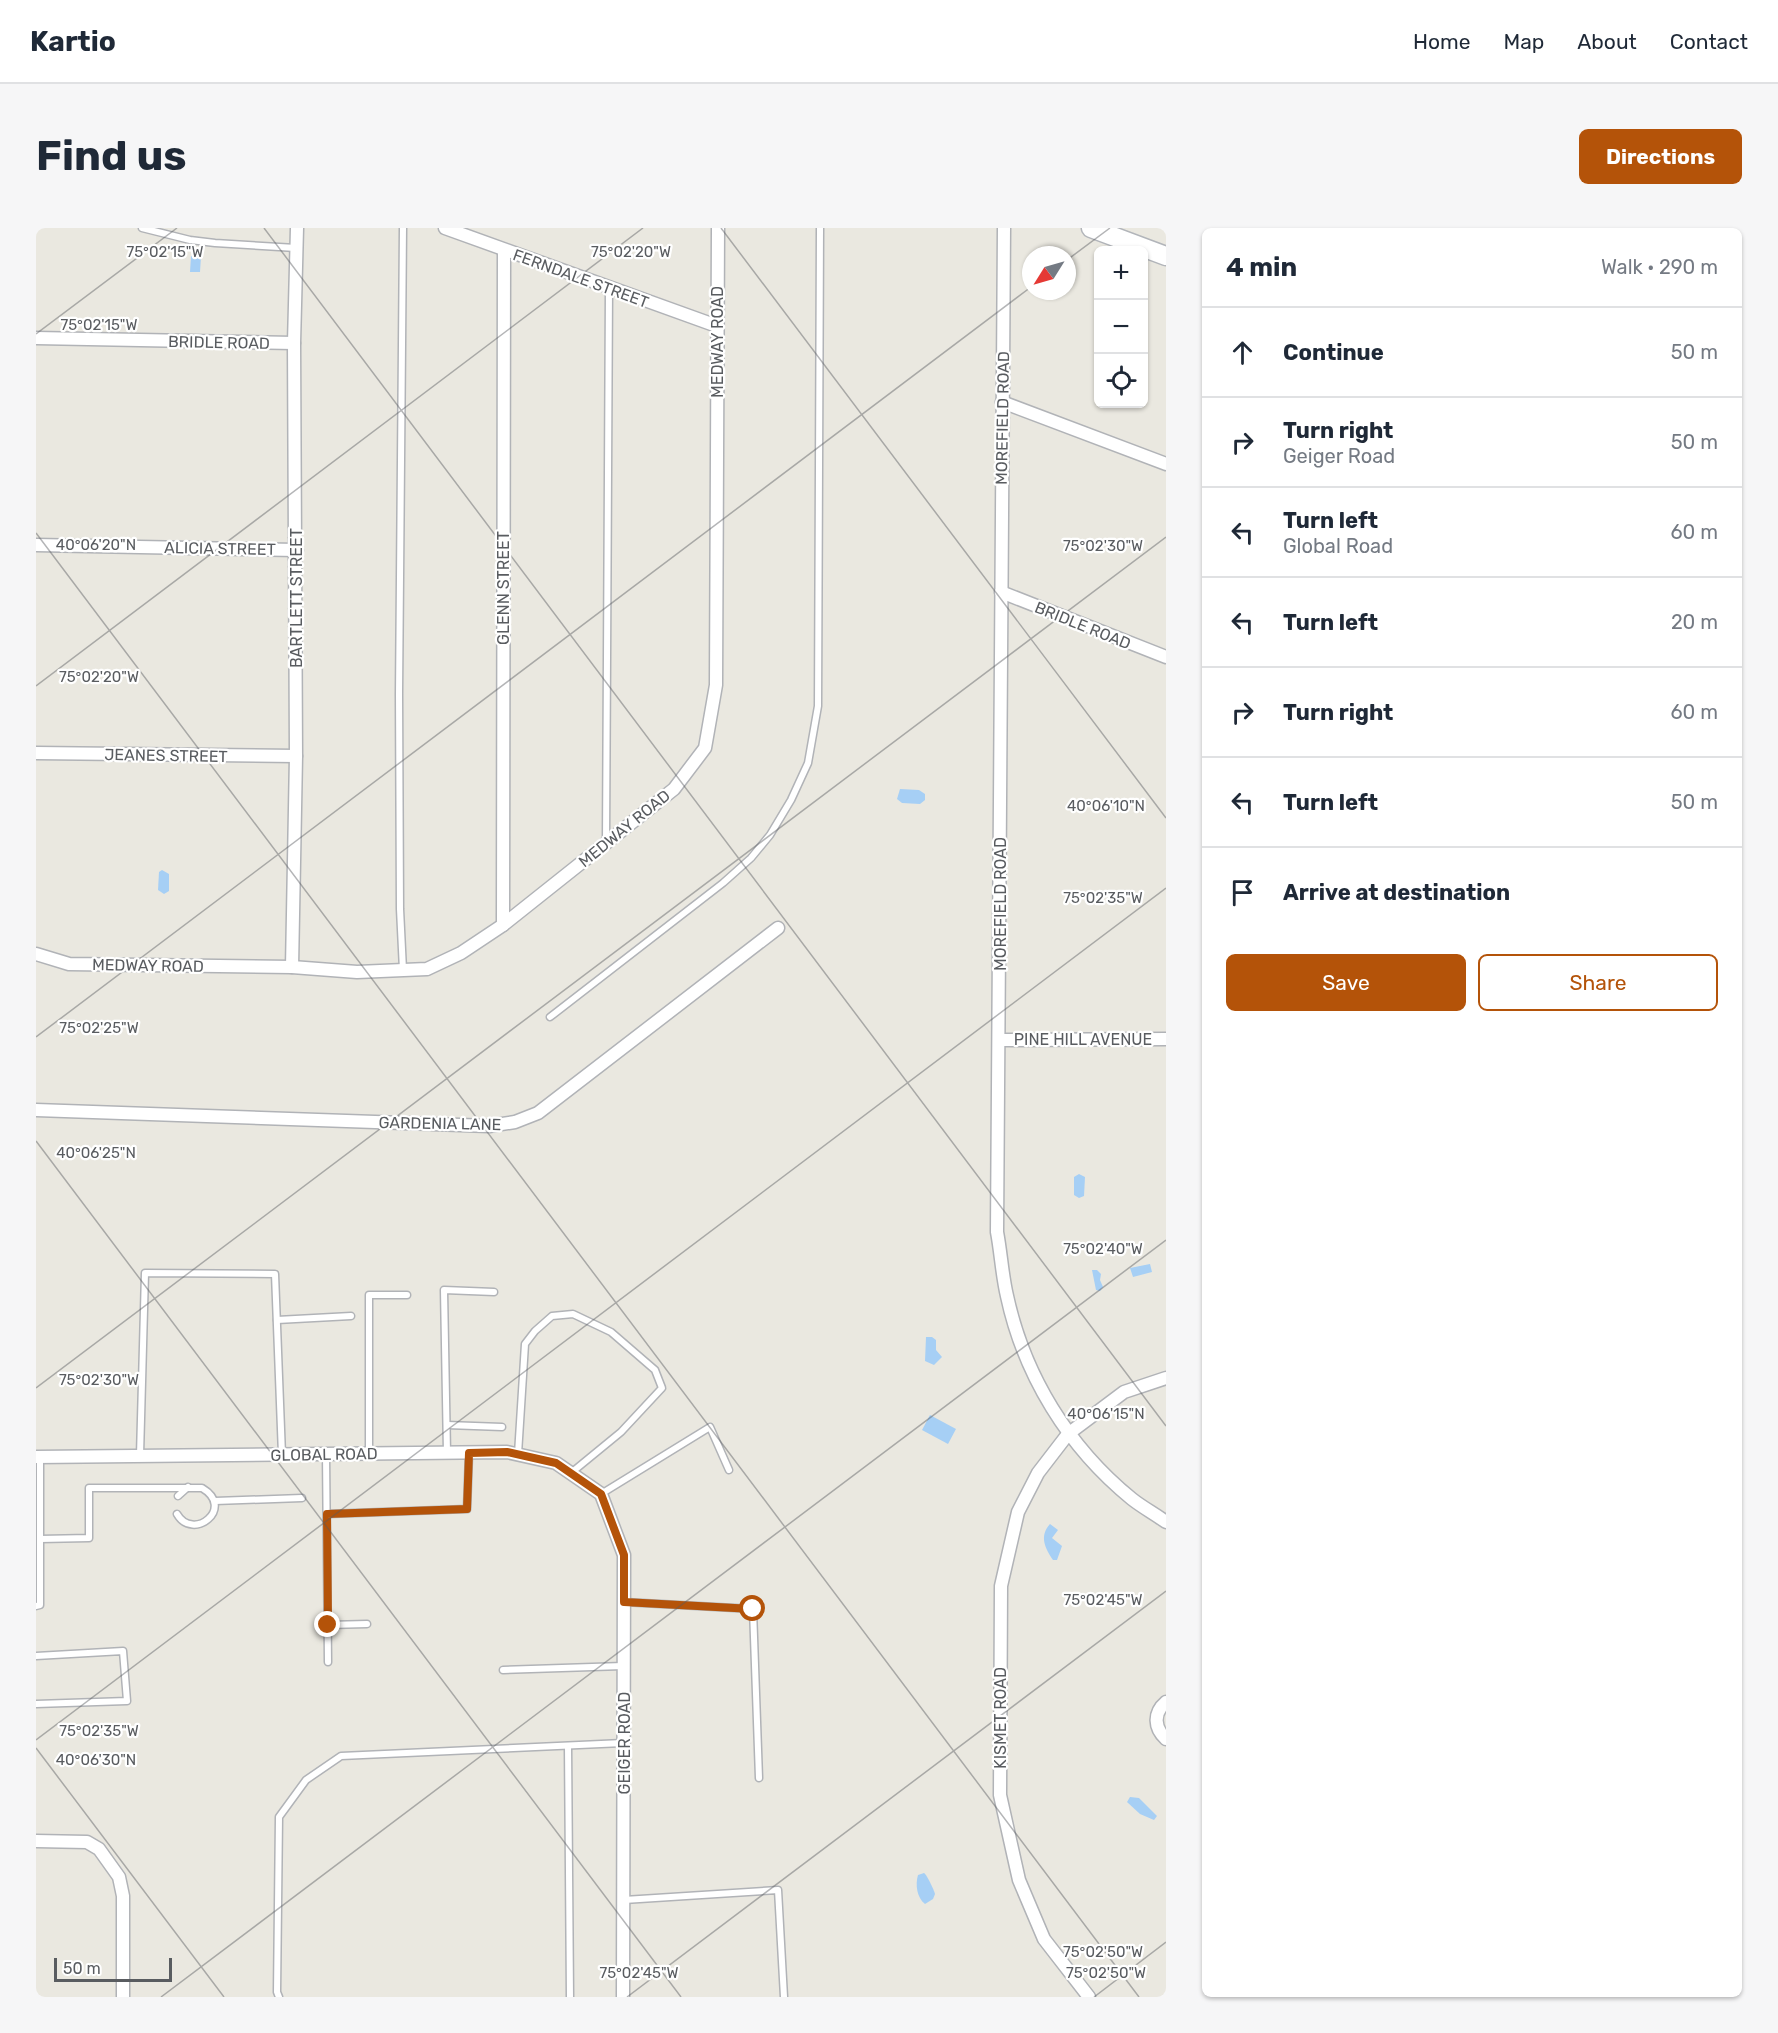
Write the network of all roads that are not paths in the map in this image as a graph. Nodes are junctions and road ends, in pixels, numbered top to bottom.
1 (142, 228) edge
2 (297, 228) edge
3 (403, 228) edge
4 (445, 228) edge
5 (718, 228) edge
6 (820, 228) edge
7 (1004, 228) edge
8 (1091, 228) edge
9 (296, 248) junction
10 (504, 250) junction
11 (1166, 256) edge
12 (609, 288) junction
13 (717, 326) junction
14 (36, 338) edge
15 (294, 343) junction
16 (1002, 402) junction
17 (1166, 464) edge
18 (36, 545) edge
19 (297, 550) junction
20 (1000, 592) junction
21 (1166, 657) edge
22 (36, 753) edge
23 (296, 756) junction
24 (606, 843) junction
25 (503, 925) junction
26 (778, 928) dead end
27 (36, 954) edge
28 (292, 967) junction
29 (403, 970) junction
30 (550, 1017) dead end
31 (1166, 1039) edge
32 (1000, 1040) junction
33 (36, 1110) edge
34 (494, 1292) dead end
35 (407, 1295) dead end
36 (351, 1316) dead end
37 (277, 1320) junction
38 (1166, 1378) edge
39 (447, 1425) junction
40 (502, 1427) dead end
41 (1068, 1434) junction
42 (447, 1453) junction
43 (469, 1453) junction
44 (326, 1454) junction
45 (369, 1454) junction
46 (282, 1455) junction
47 (518, 1455) junction
48 (140, 1456) junction
49 (38, 1457) edge
50 (729, 1470) dead end
51 (571, 1473) junction
52 (189, 1486) junction
53 (38, 1493) edge
54 (601, 1494) junction
55 (178, 1496) dead end
56 (302, 1498) dead end
57 (215, 1501) junction
58 (177, 1514) dead end
59 (327, 1514) junction
60 (1166, 1522) edge
61 (38, 1528) edge
62 (40, 1539) junction
63 (624, 1602) junction
64 (36, 1606) edge
65 (367, 1624) dead end
66 (328, 1625) junction
67 (36, 1656) edge
68 (328, 1662) dead end
69 (624, 1666) junction
70 (503, 1670) dead end
71 (1166, 1702) edge
72 (36, 1704) edge
73 (1166, 1739) edge
74 (624, 1743) junction
75 (568, 1746) junction
76 (759, 1778) dead end
77 (36, 1841) edge
78 (624, 1900) junction
79 (123, 1997) edge
80 (279, 1997) edge
81 (570, 1997) edge
82 (623, 1997) edge
83 (784, 1997) edge
84 (1089, 1997) edge

1 - 9 lane
2 - 9 street, BARTLETT STREET
3 - 29 lane
4 - 10 street, FERNDALE STREET
5 - 13 street, MEDWAY ROAD
6 - 30 lane
7 - 16 street, MOREFIELD ROAD
8 - 11 main road
9 - 15 street, BARTLETT STREET
10 - 12 street, FERNDALE STREET
10 - 25 street, GLENN STREET
12 - 13 street, FERNDALE STREET
12 - 24 lane
13 - 24 street, MEDWAY ROAD
14 - 15 street, BRIDLE ROAD
15 - 19 street, BARTLETT STREET
16 - 17 street
16 - 20 street, MOREFIELD ROAD
18 - 19 street, ALICIA STREET
19 - 23 street, BARTLETT STREET
20 - 21 street, BRIDLE ROAD
20 - 32 street, MOREFIELD ROAD
22 - 23 street, JEANES STREET
23 - 28 street, BARTLETT STREET
24 - 25 street, MEDWAY ROAD
25 - 29 street, MEDWAY ROAD
26 - 33 street, GARDENIA LANE
27 - 28 street, MEDWAY ROAD
28 - 29 street, MEDWAY ROAD
31 - 32 street, PINE HILL AVENUE
32 - 41 street, MOREFIELD ROAD
34 - 39 lane
35 - 45 lane
36 - 37 lane
37 - 46 lane
37 - 48 lane
38 - 41 street, KISMET ROAD
39 - 40 lane
39 - 42 lane
41 - 60 street, MOREFIELD ROAD
41 - 84 street, KISMET ROAD
42 - 43 street, GLOBAL ROAD
42 - 45 street, GLOBAL ROAD
43 - 47 street, GLOBAL ROAD
43 - 59 lane
44 - 45 street, GLOBAL ROAD
44 - 46 street, GLOBAL ROAD
44 - 59 lane
46 - 48 street, GLOBAL ROAD
47 - 51 street, GLOBAL ROAD
47 - 51 lane
48 - 49 street, GLOBAL ROAD
49 - 53 lane
50 - 54 lane
51 - 54 street, GLOBAL ROAD
52 - 55 lane
52 - 57 lane
52 - 62 lane
53 - 61 lane
54 - 63 street, GEIGER ROAD
56 - 57 lane
57 - 58 lane
59 - 66 lane
61 - 62 lane
62 - 64 lane
63 - 69 street, GEIGER ROAD
63 - 76 lane
65 - 66 lane
66 - 68 lane
67 - 72 lane
69 - 70 lane
69 - 74 street, GEIGER ROAD
71 - 73 street
74 - 75 lane
74 - 78 street, GEIGER ROAD
75 - 80 lane
75 - 81 lane
77 - 79 street
78 - 82 street, GEIGER ROAD
78 - 83 lane

